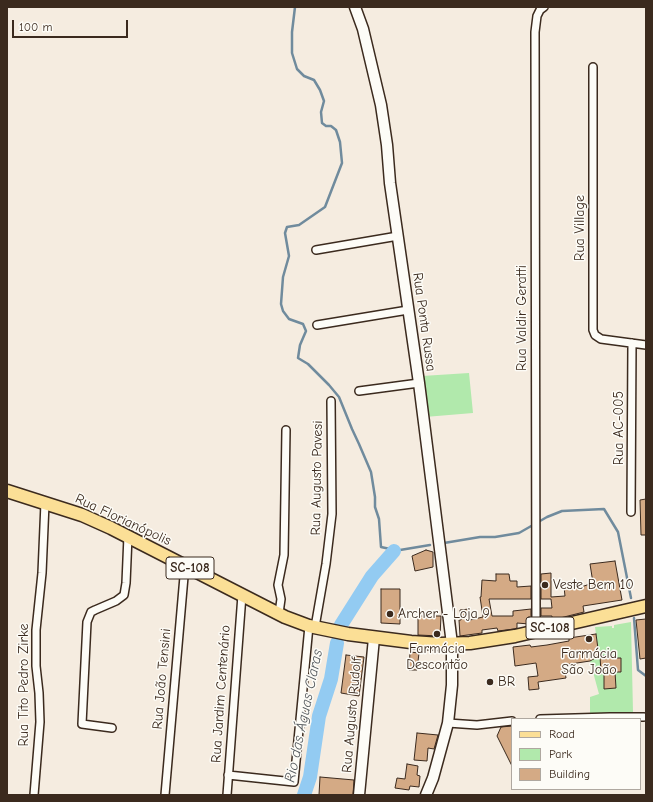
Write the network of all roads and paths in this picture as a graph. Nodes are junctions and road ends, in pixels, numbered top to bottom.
1 (355, 7) edge
2 (544, 7) edge
3 (593, 67) dead end
4 (398, 236) junction
5 (316, 250) dead end
6 (408, 310) junction
7 (316, 325) dead end
8 (632, 343) junction
9 (646, 345) edge
10 (419, 383) junction
11 (358, 391) dead end
12 (331, 401) dead end
13 (286, 430) dead end
14 (7, 491) edge
15 (45, 503) junction
16 (631, 512) dead end
17 (128, 536) junction
18 (185, 565) junction
19 (242, 595) junction
20 (646, 606) edge
21 (279, 613) junction
22 (312, 627) junction
23 (536, 631) junction
24 (374, 638) junction
25 (452, 644) junction
26 (644, 717) dead end
27 (569, 718) edge
28 (511, 720) edge
29 (448, 723) junction
30 (112, 728) dead end
31 (228, 775) junction
32 (34, 795) edge
33 (165, 795) edge
34 (227, 795) edge
35 (359, 795) edge
36 (426, 795) edge

1 - 4 street, Rua Ponta Russa
2 - 23 street, Rua Valdir Geratti
3 - 8 street, Rua Village
4 - 5 street
4 - 6 street, Rua Ponta Russa
6 - 7 street
6 - 10 street, Rua Ponta Russa
8 - 9 street, Rua Village
8 - 16 street, Rua AC-005
10 - 11 street
10 - 25 street, Rua Ponta Russa
12 - 22 street, Rua Augusto Pavesi
13 - 21 street
14 - 15 main road, Rua Florianópolis / SC-108
15 - 17 main road, Rua Florianópolis / SC-108
15 - 32 street, Rua Tito Pedro Zirke
17 - 18 main road, Rua Florianópolis / SC-108
17 - 30 street
18 - 19 main road, Rua Florianópolis / SC-108
18 - 33 street, Rua João Tensini
19 - 21 main road, Rua Florianópolis / SC-108
19 - 31 street, Rua Jardim Centenário
20 - 23 main road, SC-108
21 - 22 main road, Rua Florianópolis / SC-108
22 - 24 main road, Rua Florianópolis / SC-108
22 - 31 street, Rua Augusto Pavesi
23 - 25 main road, SC-108
24 - 25 main road, Rua Florianópolis / SC-108
24 - 35 street, Rua Augusto Rudolf
25 - 29 street, Rua Ponta Russa
26 - 27 street
28 - 29 street
29 - 36 street, Rua Ponta Russa
31 - 34 street, Rua Jardim Centenário

